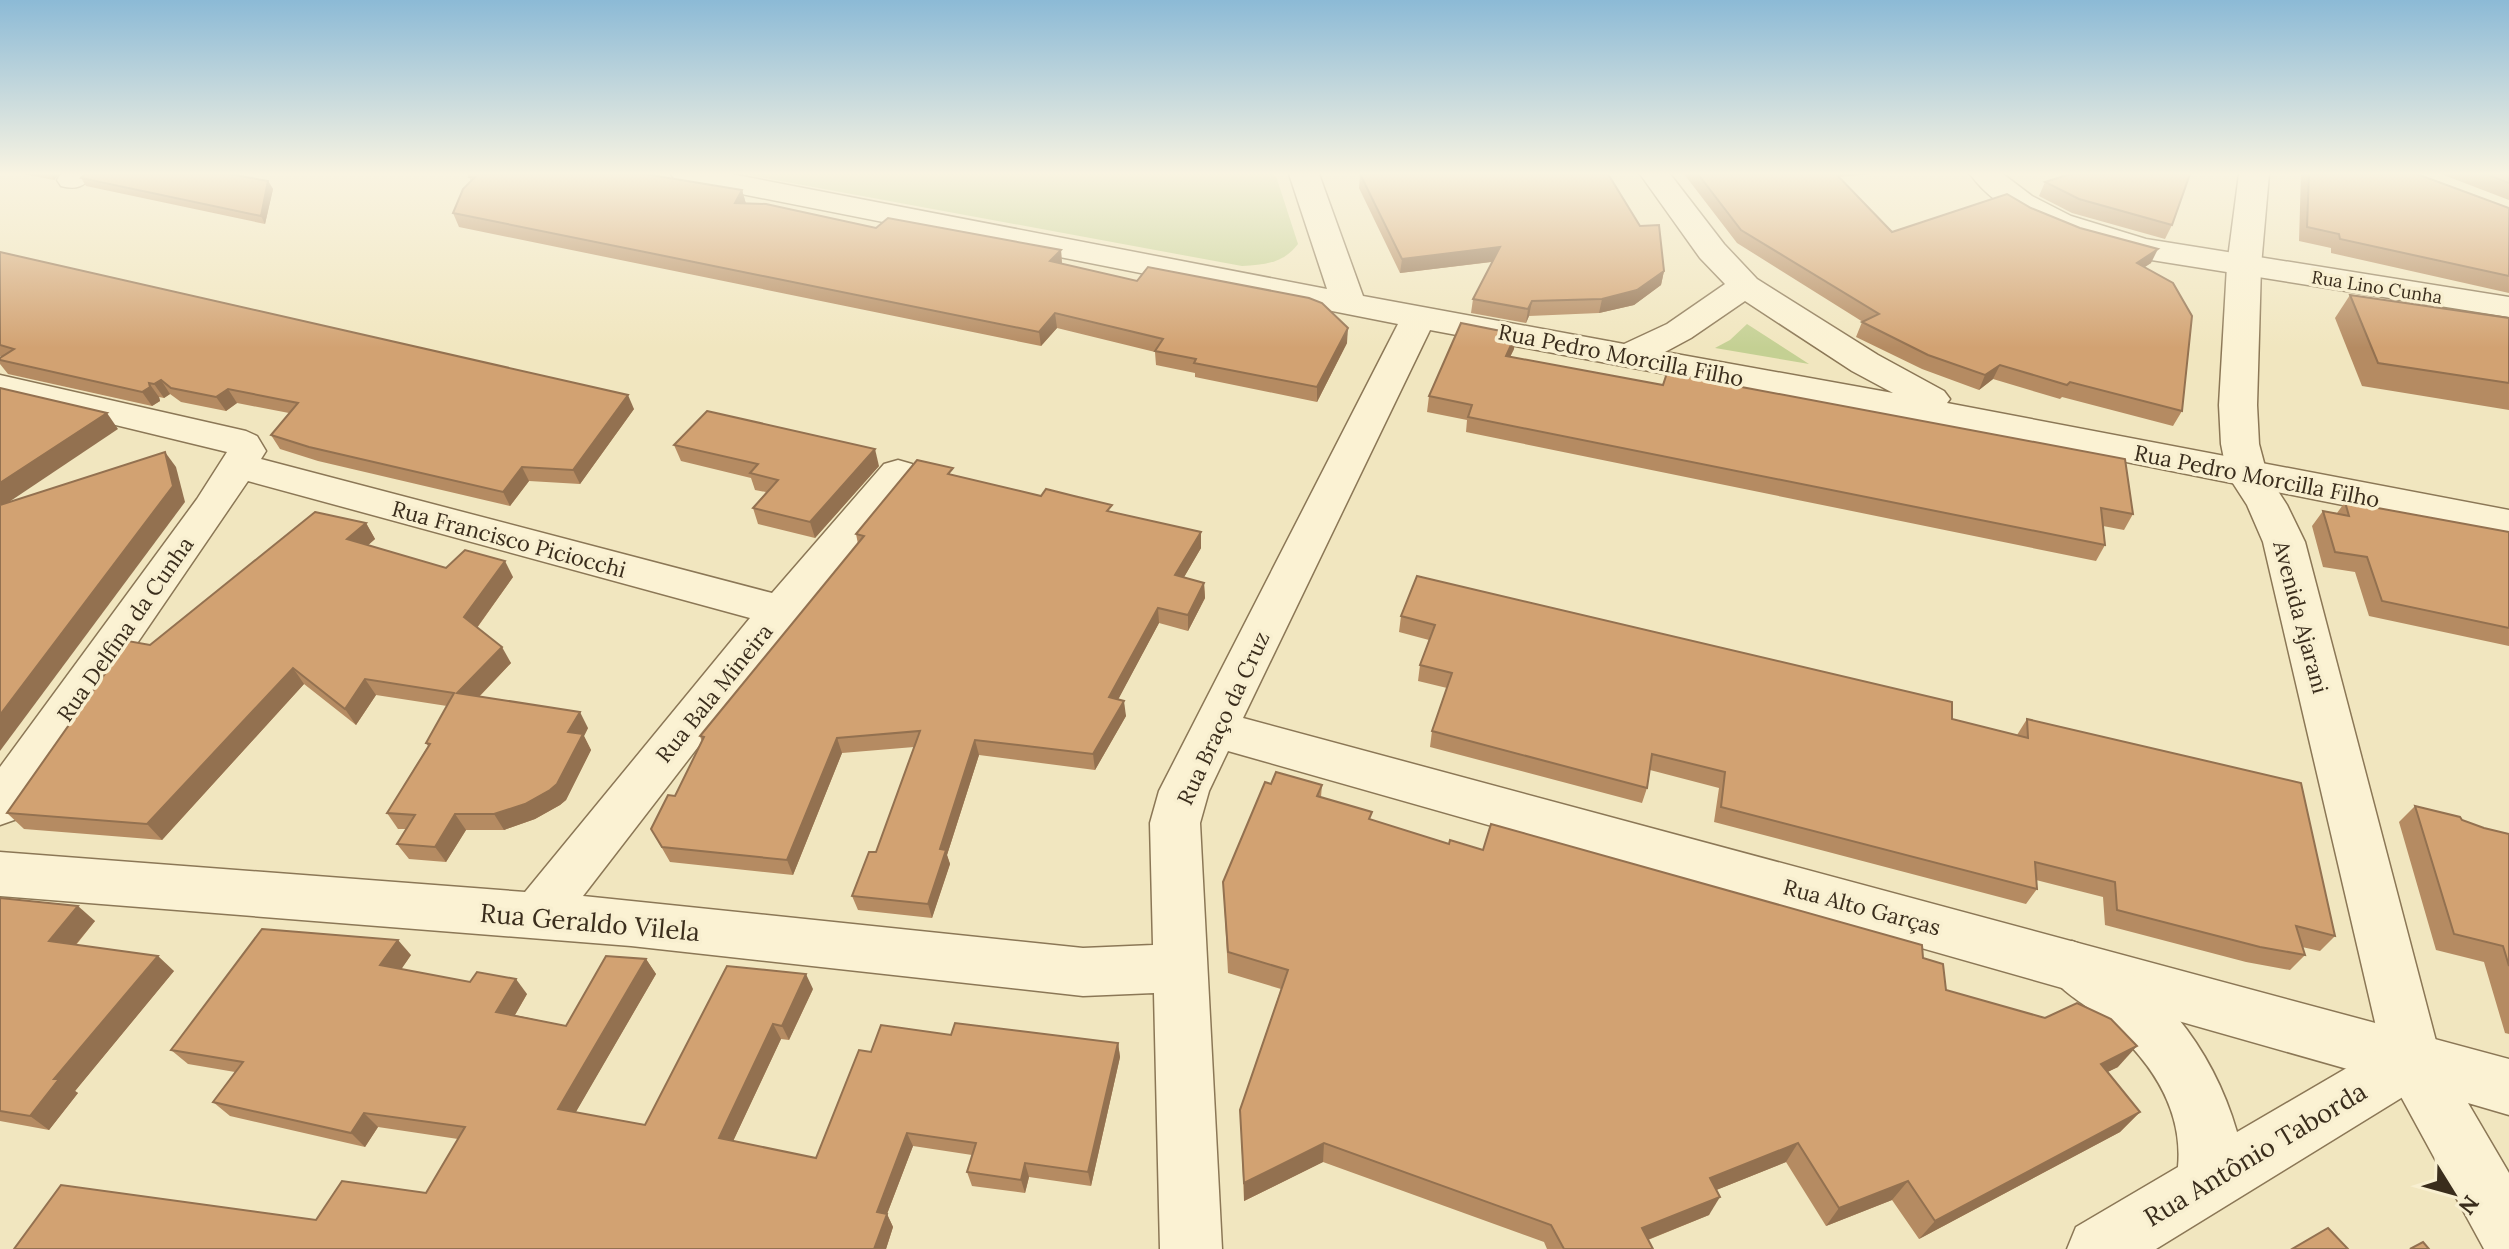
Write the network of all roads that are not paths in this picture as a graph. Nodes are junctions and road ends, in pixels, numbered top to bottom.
1 (983, 232) edge
2 (1324, 232) edge
3 (1698, 232) edge
4 (2083, 232) edge
5 (2248, 232) edge
6 (2244, 266) junction
7 (1745, 286) junction
8 (1349, 304) junction
9 (2509, 307) edge
10 (1419, 317) junction
11 (1626, 357) junction
12 (0, 386) edge
13 (1965, 418) junction
14 (243, 458) junction
15 (898, 473) dead end
16 (2247, 474) junction
17 (2509, 524) edge
18 (781, 611) junction
19 (1215, 729) junction
20 (0, 805) edge
21 (0, 874) edge
22 (536, 917) junction
23 (2072, 965) junction
24 (1178, 968) junction
25 (2412, 1060) junction
26 (2509, 1087) edge
27 (2207, 1182) junction
28 (2509, 1233) edge
29 (1191, 1249) edge
30 (2098, 1249) edge

1 - 8 street, Rua Pedro Morcilla Filho
2 - 8 street
3 - 7 street
4 - 6 street, Rua Lino Cunha
5 - 6 street, Avenida Ajarani
6 - 9 street, Rua Lino Cunha
6 - 16 street, Avenida Ajarani
7 - 11 street
7 - 13 street
8 - 10 street, Rua Pedro Morcilla Filho
10 - 11 street, Rua Pedro Morcilla Filho
10 - 19 street, Rua Braço da Cruz
11 - 13 street, Rua Pedro Morcilla Filho
12 - 14 street, Rua Francisco Piciocchi
13 - 16 street, Rua Pedro Morcilla Filho
14 - 18 street, Rua Francisco Piciocchi
14 - 20 street, Rua Delfina da Cunha
15 - 18 street, Rua Bala Mineira
16 - 17 street, Rua Pedro Morcilla Filho
16 - 25 street, Avenida Ajarani
18 - 22 street, Rua Bala Mineira
19 - 23 street, Rua Alto Garças
19 - 24 street, Rua Braço da Cruz
21 - 22 street, Rua Geraldo Vilela
22 - 24 street, Rua Geraldo Vilela
23 - 25 street, Rua Alto Garças
23 - 27 street
24 - 29 street, Rua Braço da Cruz
25 - 26 street, Rua Alto Garças
25 - 27 street, Rua Antônio Taborda
25 - 28 street, Avenida Ajarani
27 - 30 street, Rua Antônio Taborda

